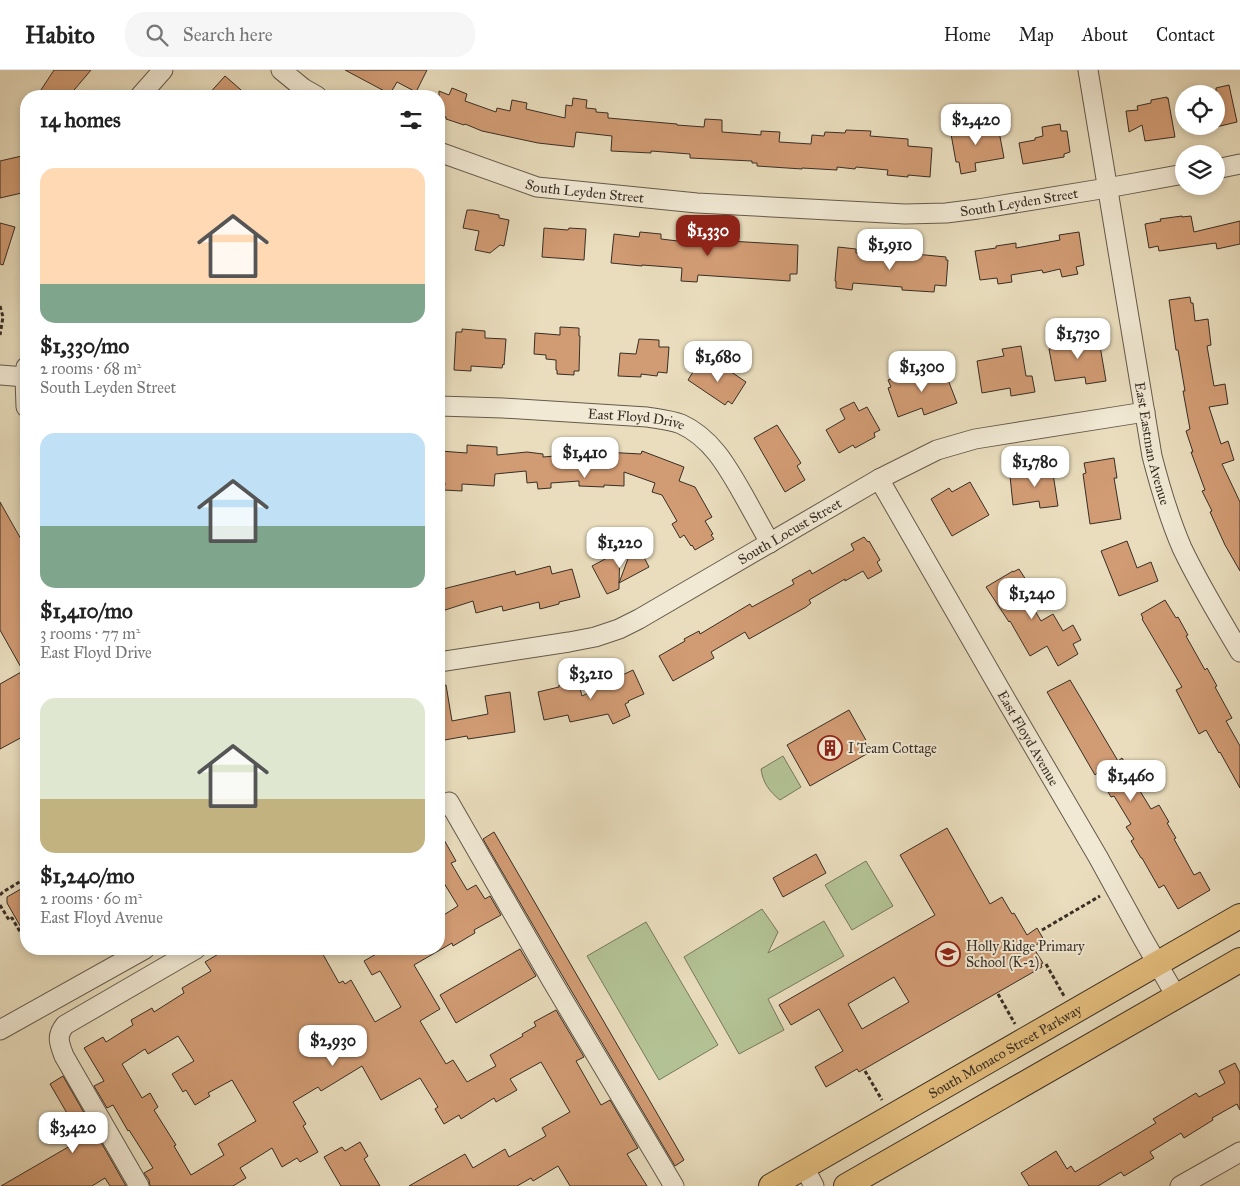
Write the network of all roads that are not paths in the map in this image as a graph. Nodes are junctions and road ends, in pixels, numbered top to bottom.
1 (163, 70) edge
2 (281, 70) edge
3 (1088, 70) edge
4 (145, 90) edge
5 (307, 90) edge
6 (445, 154) edge
7 (1240, 164) edge
8 (1225, 166) edge
9 (1175, 176) edge
10 (1107, 188) junction
11 (20, 373) edge
12 (0, 376) edge
13 (445, 406) edge
14 (1145, 412) junction
15 (880, 479) junction
16 (770, 543) junction
17 (1240, 652) edge
18 (445, 661) edge
19 (445, 804) edge
20 (1240, 916) edge
21 (133, 955) edge
22 (147, 955) edge
23 (185, 955) edge
24 (1240, 960) edge
25 (1158, 964) junction
26 (156, 971) junction
27 (1176, 996) junction
28 (2, 1024) edge
29 (1240, 1152) edge
30 (809, 1177) edge
31 (139, 1186) edge
32 (674, 1186) edge
33 (771, 1186) edge
34 (846, 1186) edge
35 (1180, 1186) edge

1 - 4 street
2 - 5 street
3 - 10 street, East Eastman Avenue
6 - 10 street, South Leyden Street
7 - 8 street
9 - 10 street, South Leyden Street
10 - 14 street, East Eastman Avenue
11 - 12 street
13 - 16 street, East Floyd Drive
14 - 15 street, South Locust Street
14 - 17 street, East Eastman Avenue
15 - 16 street, South Locust Street
15 - 25 street, East Floyd Avenue
16 - 18 street, South Locust Street
19 - 32 street
20 - 25 main road, South Monaco Street Parkway
21 - 28 street
22 - 26 street
23 - 26 street
24 - 27 main road
25 - 27 street, East Floyd Avenue
25 - 30 main road, South Monaco Street Parkway
26 - 31 street
27 - 34 main road
29 - 35 street
30 - 33 main road, South Monaco Street Parkway

